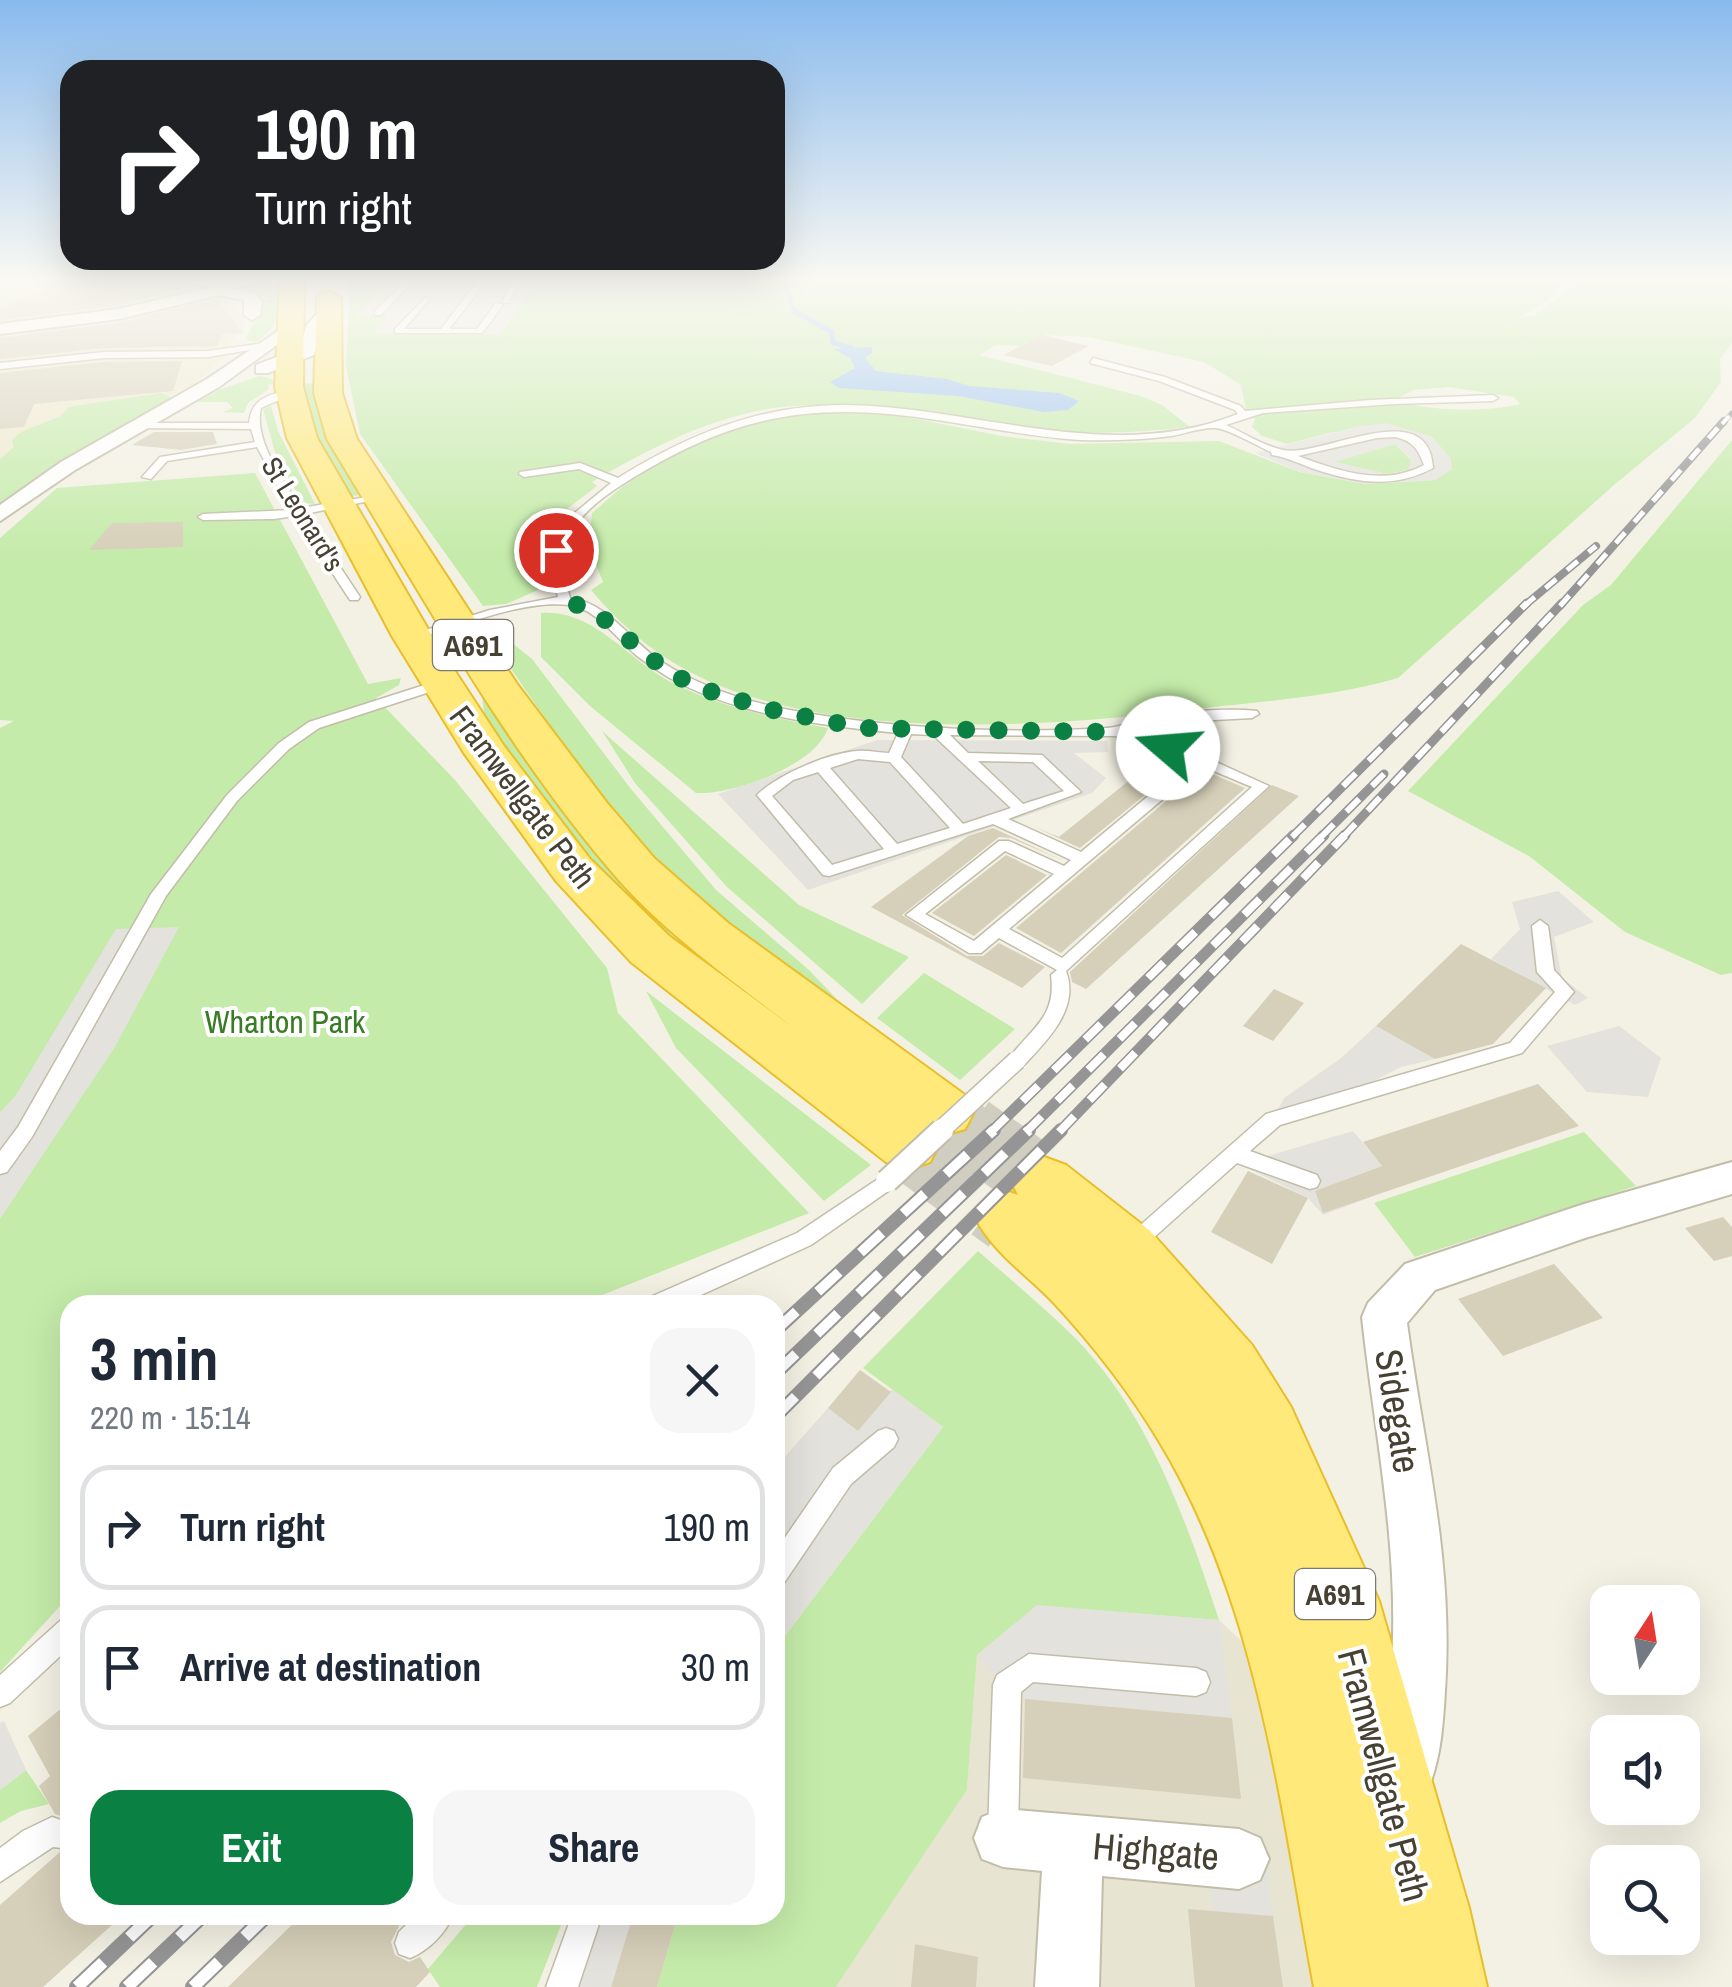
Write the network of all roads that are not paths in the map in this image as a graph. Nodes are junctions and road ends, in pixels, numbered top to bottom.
1 (225, 373) edge
2 (225, 373) edge
3 (264, 373) edge
4 (283, 373) edge
5 (330, 373) edge
6 (1138, 373) edge
7 (213, 383) junction
8 (1493, 398) dead end
9 (1243, 415) junction
10 (1218, 425) junction
11 (137, 426) junction
12 (254, 426) junction
13 (260, 444) junction
14 (1275, 452) junction
15 (524, 474) dead end
16 (148, 477) dead end
17 (619, 482) junction
18 (379, 498) junction
19 (298, 512) junction
20 (0, 515) edge
21 (542, 515) dead end
22 (203, 518) dead end
23 (571, 519) junction
24 (329, 522) junction
25 (354, 597) dead end
26 (565, 601) junction
27 (460, 624) junction
28 (412, 636) junction
29 (440, 684) junction
30 (1252, 714) dead end
31 (906, 730) junction
32 (937, 732) junction
33 (1114, 732) junction
34 (1168, 748) dead end
35 (964, 757) junction
36 (894, 758) junction
37 (821, 766) junction
38 (1021, 810) junction
39 (995, 819) junction
40 (960, 830) junction
41 (894, 851) junction
42 (1082, 858) junction
43 (1065, 873) junction
44 (1540, 926) dead end
45 (998, 930) junction
46 (1060, 975) dead end
47 (944, 1112) tunnel mouth
48 (908, 1145) tunnel mouth
49 (1235, 1154) junction
50 (0, 1166) edge
51 (1732, 1178) edge
52 (1310, 1181) dead end
53 (1126, 1250) junction
54 (679, 1295) edge
55 (886, 1439) dead end
56 (785, 1559) edge
57 (60, 1638) edge
58 (1196, 1682) dead end
59 (0, 1693) edge
60 (1398, 1824) junction
61 (60, 1834) edge
62 (1003, 1838) joint
63 (1073, 1844) junction
64 (1238, 1859) dead end
65 (0, 1866) edge
66 (428, 1925) edge
67 (583, 1925) edge
68 (410, 1943) dead end
69 (562, 1987) edge
70 (1067, 1987) edge
71 (1364, 1987) edge
72 (1437, 1987) edge

1 - 7 street
2 - 7 street
3 - 12 lane, St Leonard's
4 - 24 highway, Framwellgate Peth / A691
5 - 18 highway, Framwellgate Peth / A691
6 - 9 lane
7 - 11 street
8 - 9 lane
9 - 10 lane
10 - 14 lane
10 - 17 lane
11 - 12 lane
11 - 20 street
12 - 13 lane, St Leonard's
13 - 16 lane
13 - 19 lane, St Leonard's
14 - 14 lane
15 - 17 lane
17 - 23 lane
18 - 24 lane
18 - 27 highway, Framwellgate Peth / A691
19 - 22 lane
19 - 24 lane
19 - 24 lane, St Leonard's
21 - 23 lane
23 - 26 lane
24 - 25 lane, St Leonard's
24 - 28 highway, Framwellgate Peth / A691
26 - 27 lane
26 - 31 lane
27 - 28 lane
27 - 47 highway, Framwellgate Peth / A691
28 - 29 highway, Framwellgate Peth / A691
29 - 48 highway, Framwellgate Peth / A691
29 - 50 lane
30 - 33 lane
31 - 32 lane
31 - 36 lane
32 - 33 lane
32 - 35 lane
33 - 34 lane
35 - 38 lane
35 - 38 lane
36 - 37 lane
36 - 40 lane
37 - 41 lane
37 - 41 lane
38 - 39 lane
39 - 40 lane
39 - 42 lane
40 - 41 lane
42 - 43 lane
42 - 45 lane
43 - 45 lane
43 - 45 lane
44 - 49 lane
46 - 54 lane, bridge
49 - 52 lane
49 - 53 lane
51 - 60 street, Sidegate
53 - 60 highway, Framwellgate Peth / A691
53 - 71 highway, Framwellgate Peth / A691
55 - 56 lane
57 - 59 lane
58 - 62 lane
60 - 72 highway, Framwellgate Peth / A691
61 - 65 lane
62 - 63 street, Highgate
63 - 64 street, Highgate
63 - 70 street, Highgate
66 - 68 lane
67 - 69 lane

